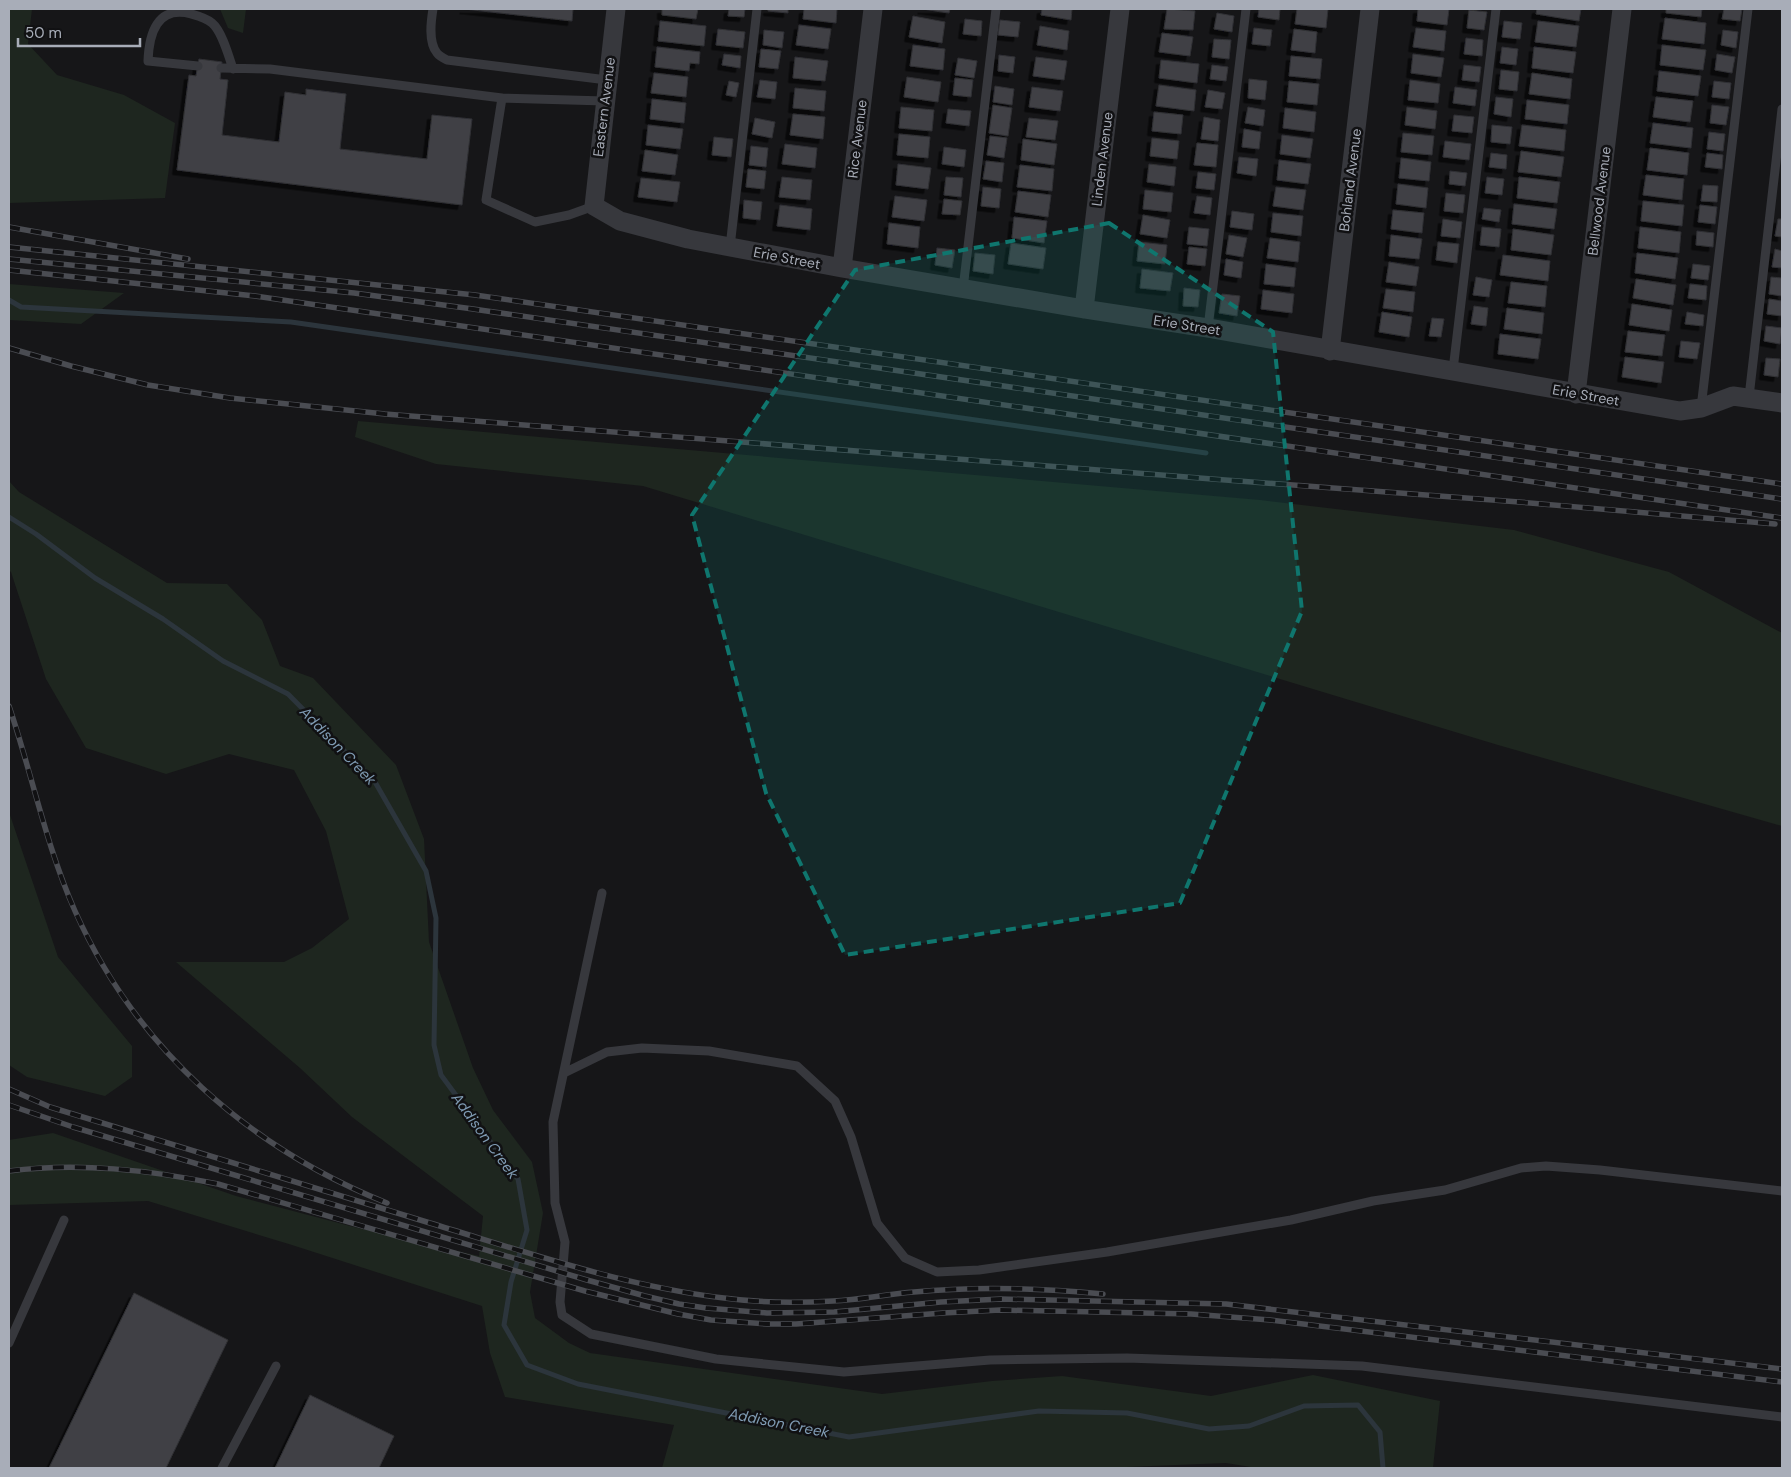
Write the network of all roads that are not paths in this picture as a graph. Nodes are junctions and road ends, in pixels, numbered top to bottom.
1 (433, 9) edge
2 (616, 9) edge
3 (757, 9) edge
4 (873, 9) edge
5 (996, 9) edge
6 (1120, 9) edge
7 (1246, 9) edge
8 (1370, 9) edge
9 (1496, 9) edge
10 (1622, 9) edge
11 (1748, 9) edge
12 (198, 66) dead end
13 (221, 68) dead end
14 (233, 69) junction
15 (608, 80) junction
16 (502, 98) junction
17 (605, 101) junction
18 (1782, 110) edge
19 (594, 206) junction
20 (730, 247) junction
21 (842, 268) junction
22 (962, 289) junction
23 (1084, 309) junction
24 (1208, 328) junction
25 (1330, 351) junction
26 (1453, 370) junction
27 (1576, 394) junction
28 (1748, 397) junction
29 (1782, 403) edge
30 (1701, 408) junction
31 (602, 893) dead end
32 (564, 1073) junction
33 (1782, 1191) edge
34 (64, 1220) dead end
35 (9, 1343) edge
36 (276, 1366) dead end
37 (1782, 1417) edge
38 (222, 1468) edge

1 - 15 lane
2 - 15 street, Eastern Avenue
3 - 20 lane
4 - 21 street, Rice Avenue
5 - 22 lane
6 - 23 street, Linden Avenue
7 - 24 lane
8 - 25 street, Bohland Avenue
9 - 26 lane
10 - 27 street, Bellwood Avenue
11 - 30 lane
12 - 14 lane
13 - 14 lane
14 - 16 lane
15 - 17 street, Eastern Avenue
16 - 17 lane
16 - 19 lane
17 - 19 street, Eastern Avenue
18 - 28 lane
19 - 20 street, Erie Street
20 - 21 street, Erie Street
21 - 22 street, Erie Street
22 - 23 street, Erie Street
23 - 24 street, Erie Street
24 - 25 street, Erie Street
25 - 26 street, Erie Street
26 - 27 street, Erie Street
27 - 30 street, Erie Street
28 - 29 street, Erie Street
28 - 30 street, Erie Street
31 - 32 lane
32 - 33 lane
32 - 37 lane
34 - 35 lane
36 - 38 lane

